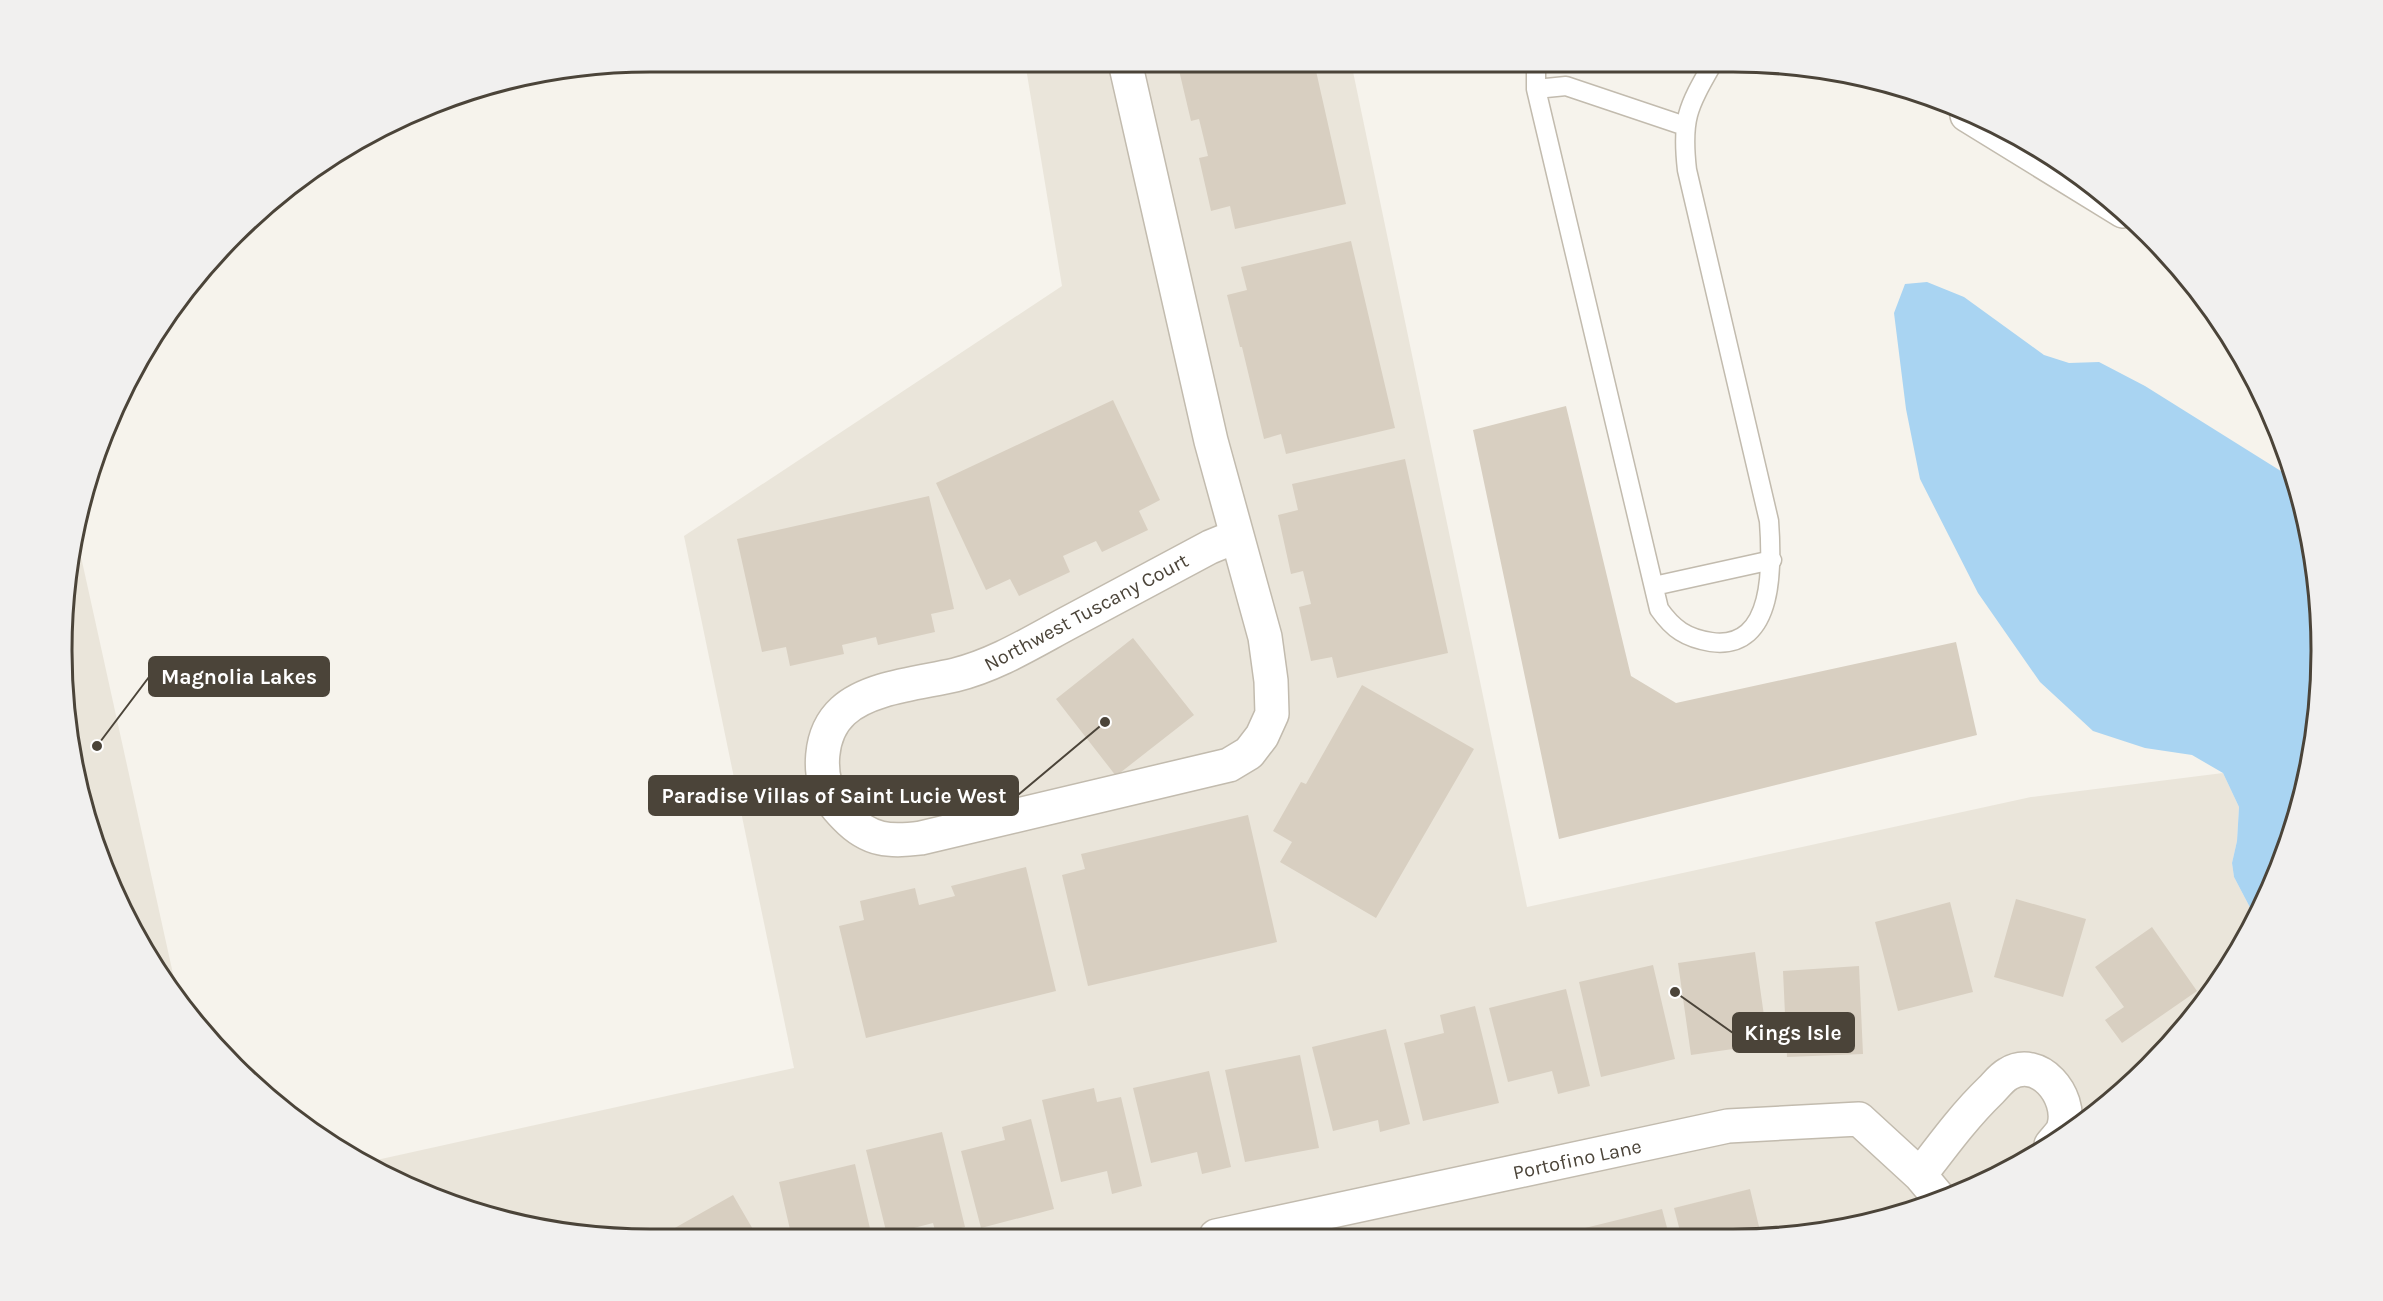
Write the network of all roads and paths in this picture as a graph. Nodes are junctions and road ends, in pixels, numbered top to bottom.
1 (1127, 72) edge
2 (1536, 72) edge
3 (1708, 72) edge
4 (1536, 89) junction
5 (1685, 126) junction
6 (1237, 536) junction
7 (1772, 560) junction
8 (1654, 586) junction
9 (2064, 1124) edge
10 (1930, 1187) edge
11 (1249, 1229) edge

1 - 6 street, Northwest Tuscany Court
2 - 4 lane
3 - 5 lane
4 - 5 lane
4 - 8 lane
5 - 7 lane
6 - 6 street, Northwest Tuscany Court
7 - 8 lane
7 - 8 lane
9 - 10 street, Portofino Lane
10 - 11 street, Portofino Lane

